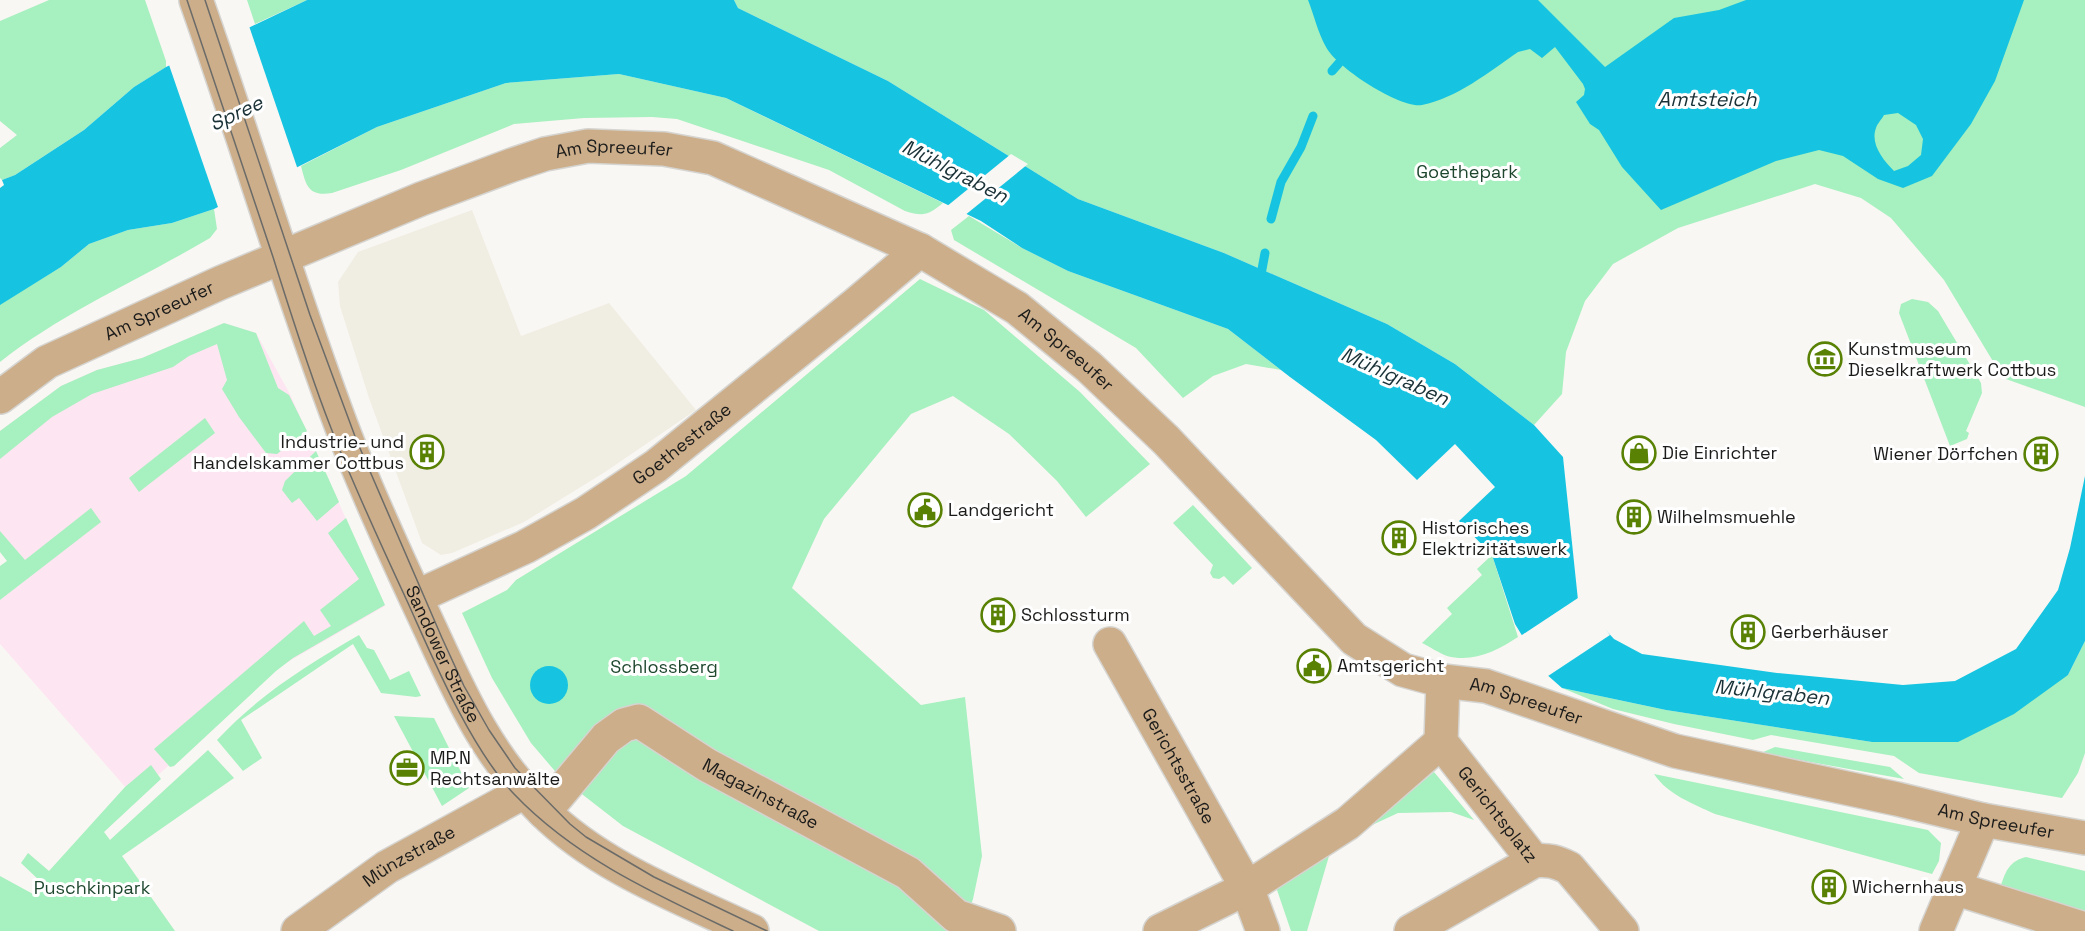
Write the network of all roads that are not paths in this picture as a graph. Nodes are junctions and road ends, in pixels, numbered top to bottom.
1 (197, 2) edge
2 (278, 245) junction
3 (920, 250) junction
4 (0, 398) edge
5 (416, 597) junction
6 (1110, 644) dead end
7 (1443, 681) junction
8 (1441, 742) junction
9 (534, 802) junction
10 (1983, 820) junction
11 (2085, 838) edge
12 (1534, 861) junction
13 (1247, 888) junction
14 (1954, 888) junction
15 (2085, 930) edge
16 (298, 931) edge
17 (752, 931) edge
18 (999, 931) edge
19 (1160, 931) edge
20 (1263, 931) edge
21 (1411, 931) edge
22 (1622, 931) edge
23 (1936, 931) edge

1 - 2 street, Sandower Straße
2 - 3 street, Am Spreeufer
2 - 4 street, Am Spreeufer
2 - 5 street, Sandower Straße
3 - 5 street, Goethestraße
3 - 7 street, Am Spreeufer
5 - 9 street, Sandower Straße
6 - 13 street, Gerichtsstraße
7 - 8 street
7 - 10 street, Am Spreeufer
8 - 12 street, Gerichtsplatz
8 - 13 street
9 - 16 street, Münzstraße
9 - 17 street, Sandower Straße
9 - 18 street, Magazinstraße
10 - 11 street, Am Spreeufer
10 - 14 street
12 - 21 street, Gerichtsplatz
12 - 22 street
13 - 19 street
13 - 20 street
14 - 15 street
14 - 23 street

